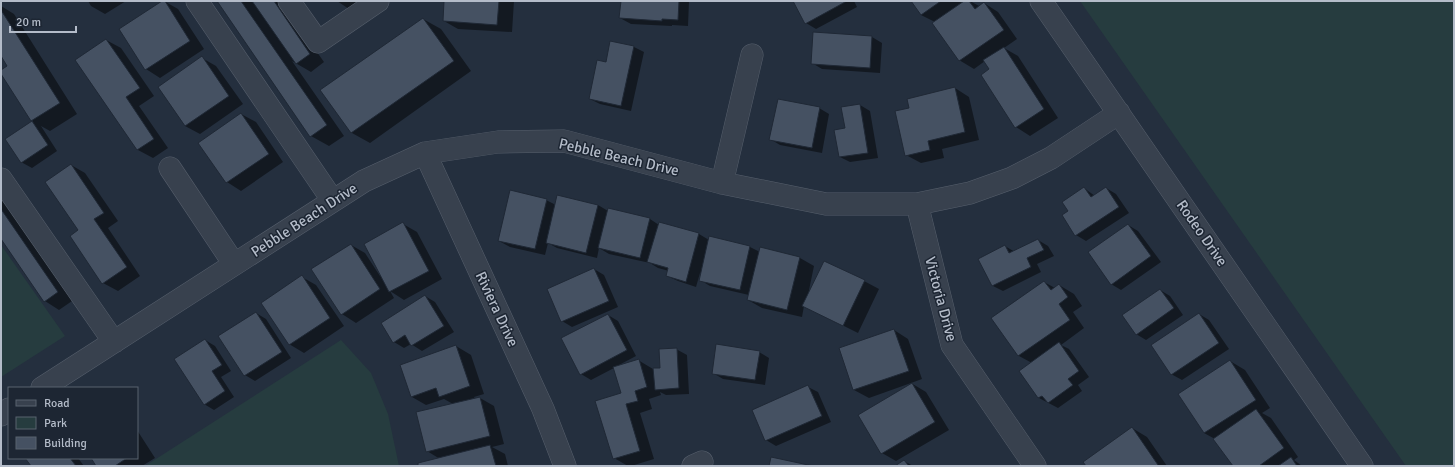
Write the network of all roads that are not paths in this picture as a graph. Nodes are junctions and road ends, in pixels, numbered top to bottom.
1 (197, 1) edge
2 (289, 1) edge
3 (378, 1) edge
4 (1041, 1) edge
5 (752, 55) dead end
6 (1119, 113) junction
7 (425, 153) junction
8 (170, 168) dead end
9 (1, 179) edge
10 (722, 183) junction
11 (333, 201) junction
12 (917, 204) junction
13 (234, 264) junction
14 (114, 342) junction
15 (44, 387) edge
16 (565, 466) edge
17 (1035, 466) edge
18 (1362, 466) edge

1 - 11 street
2 - 3 street
4 - 6 street, Rodeo Drive
5 - 10 street
6 - 12 street, Pebble Beach Drive
6 - 18 street, Rodeo Drive
7 - 10 street, Pebble Beach Drive
7 - 11 street, Pebble Beach Drive
7 - 16 street, Riviera Drive
8 - 13 street
9 - 14 street
10 - 12 street, Pebble Beach Drive
11 - 13 street, Pebble Beach Drive
12 - 17 street, Victoria Drive
13 - 14 street, Pebble Beach Drive
14 - 15 street, Pebble Beach Drive

